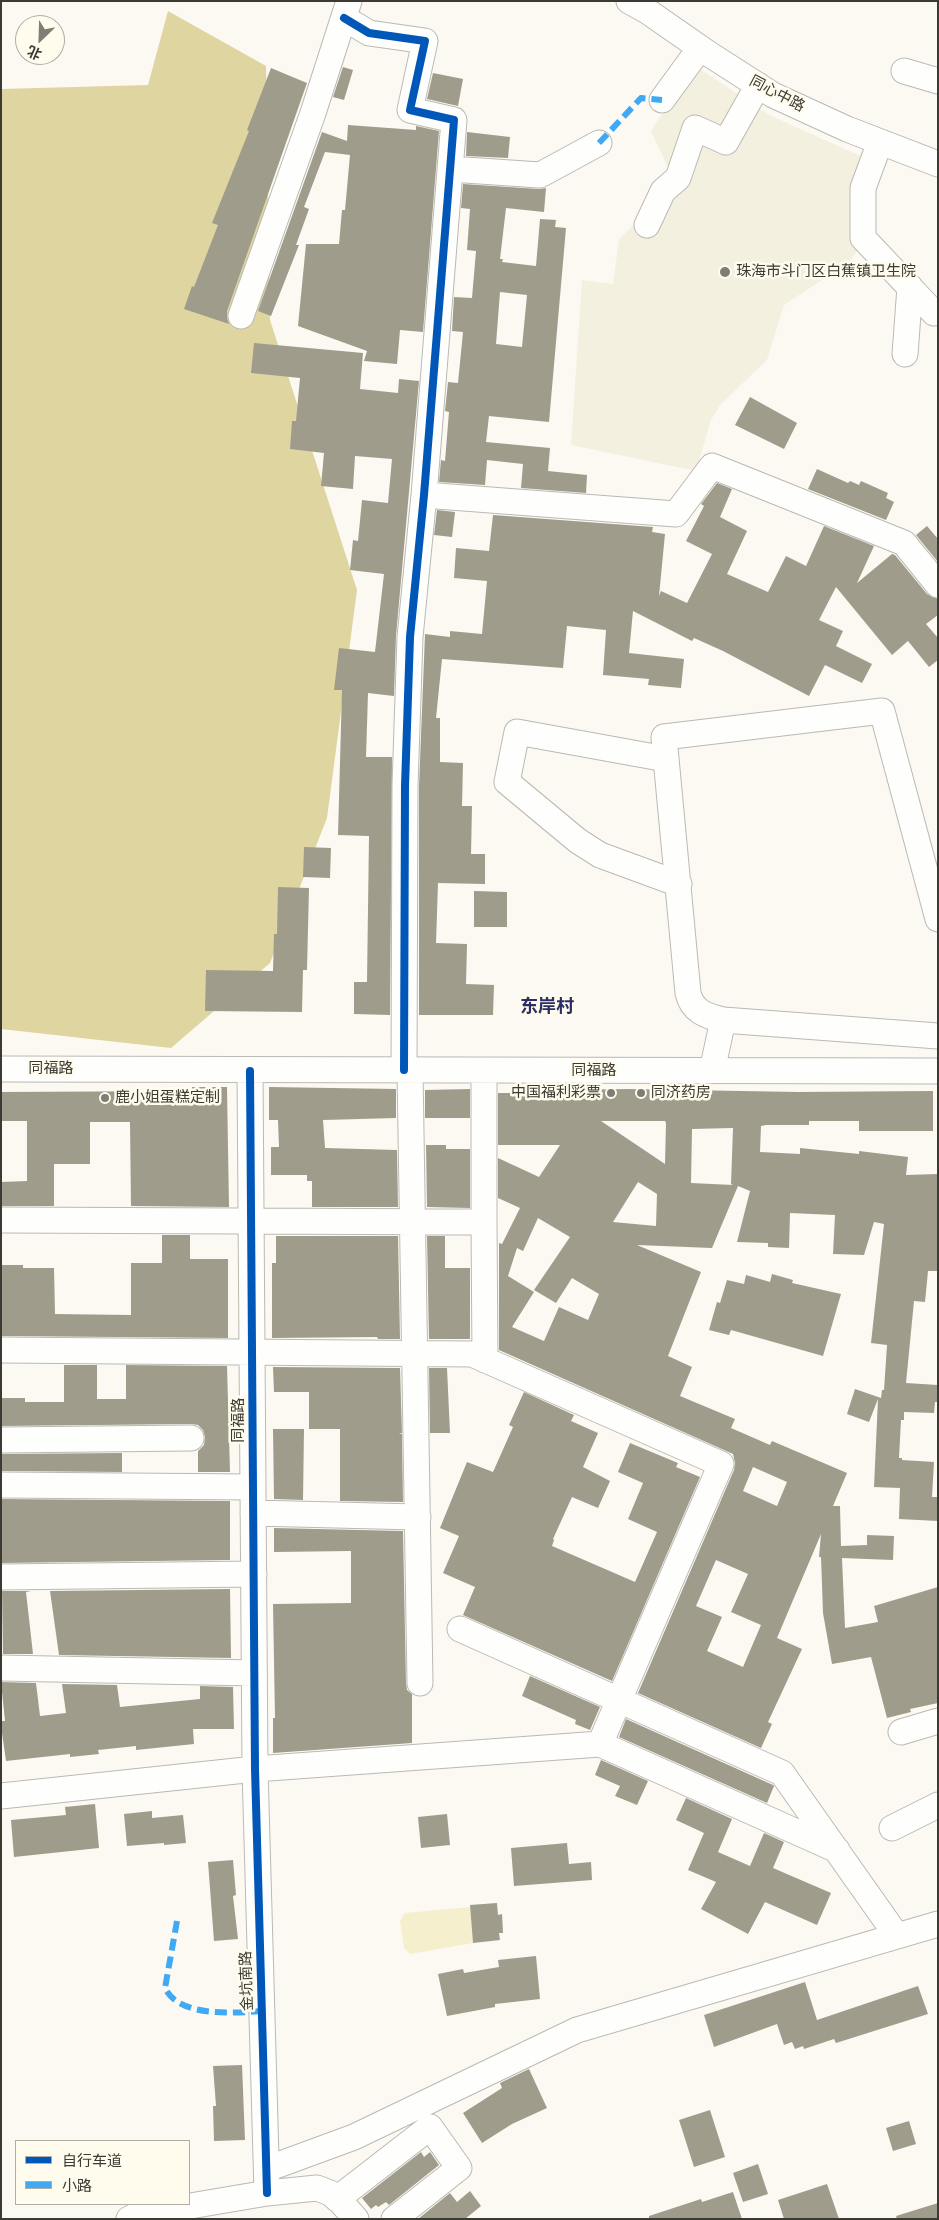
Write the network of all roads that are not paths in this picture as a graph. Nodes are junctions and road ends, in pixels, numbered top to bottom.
1 (629, 1) edge
2 (346, 10) edge
3 (700, 48) junction
4 (904, 71) dead end
5 (938, 81) edge
6 (758, 85) junction
7 (662, 100) dead end
8 (880, 142) junction
9 (599, 143) dead end
10 (938, 164) edge
11 (450, 169) junction
12 (647, 225) dead end
13 (910, 287) junction
14 (934, 312) dead end
15 (241, 316) dead end
16 (905, 354) dead end
17 (424, 495) junction
18 (938, 585) edge
19 (666, 759) junction
20 (679, 884) junction
21 (938, 919) edge
22 (723, 1020) junction
23 (938, 1036) edge
24 (1, 1069) edge
25 (250, 1071) junction
26 (407, 1071) junction
27 (484, 1071) junction
28 (712, 1071) junction
29 (938, 1071) edge
30 (1, 1220) edge
31 (251, 1221) junction
32 (413, 1221) junction
33 (484, 1222) junction
34 (1, 1350) edge
35 (252, 1352) junction
36 (416, 1353) junction
37 (485, 1360) junction
38 (191, 1438) dead end
39 (1, 1440) edge
40 (1, 1484) edge
41 (253, 1487) junction
42 (253, 1513) junction
43 (418, 1517) junction
44 (254, 1574) junction
45 (1, 1577) edge
46 (460, 1628) dead end
47 (1, 1668) edge
48 (254, 1672) junction
49 (420, 1683) dead end
50 (619, 1700) junction
51 (938, 1721) edge
52 (901, 1732) dead end
53 (600, 1744) junction
54 (255, 1769) junction
55 (1, 1796) edge
56 (938, 1805) edge
57 (892, 1828) dead end
58 (837, 1850) junction
59 (938, 1924) edge
60 (897, 1936) junction
61 (267, 2181) junction
62 (337, 2199) junction
63 (190, 2201) edge
64 (175, 2205) edge
65 (129, 2219) edge
66 (356, 2219) edge
67 (394, 2219) edge

1 - 3 street, 同心中路
2 - 11 street
2 - 15 street
3 - 6 street, 同心中路
3 - 7 street
4 - 5 street
6 - 8 street, 同心中路
6 - 12 street
8 - 10 street, 同心中路
8 - 13 street
9 - 11 street
11 - 17 street
13 - 14 street
13 - 16 street
17 - 18 street
17 - 26 street
19 - 20 street
19 - 20 street
19 - 21 street
20 - 22 street
22 - 23 street
22 - 28 street
24 - 25 street, 同福路
25 - 26 street, 同福路
25 - 31 street, 同福路
26 - 27 street, 同福路
26 - 32 street
27 - 28 street, 同福路
27 - 33 street
28 - 29 street, 同福路
30 - 31 street
31 - 32 street
31 - 35 street, 同福路
32 - 33 street
32 - 36 street
33 - 37 street
34 - 35 street
35 - 36 street
35 - 41 street, 同福路
36 - 37 street
36 - 43 street
37 - 50 street
38 - 39 street
40 - 41 street
41 - 42 street, 同福路
42 - 43 street
42 - 44 street, 同福路
43 - 49 street
44 - 45 street
44 - 48 street, 同福路
46 - 50 street
47 - 48 street
48 - 54 street, 同福路
50 - 53 street
50 - 58 street
51 - 52 street
53 - 54 street
53 - 58 street
54 - 55 street
54 - 61 street, 金坑南路
56 - 57 street
58 - 60 street
59 - 60 street
60 - 61 street
61 - 62 street
61 - 63 street
62 - 66 street
62 - 67 street
64 - 65 street

